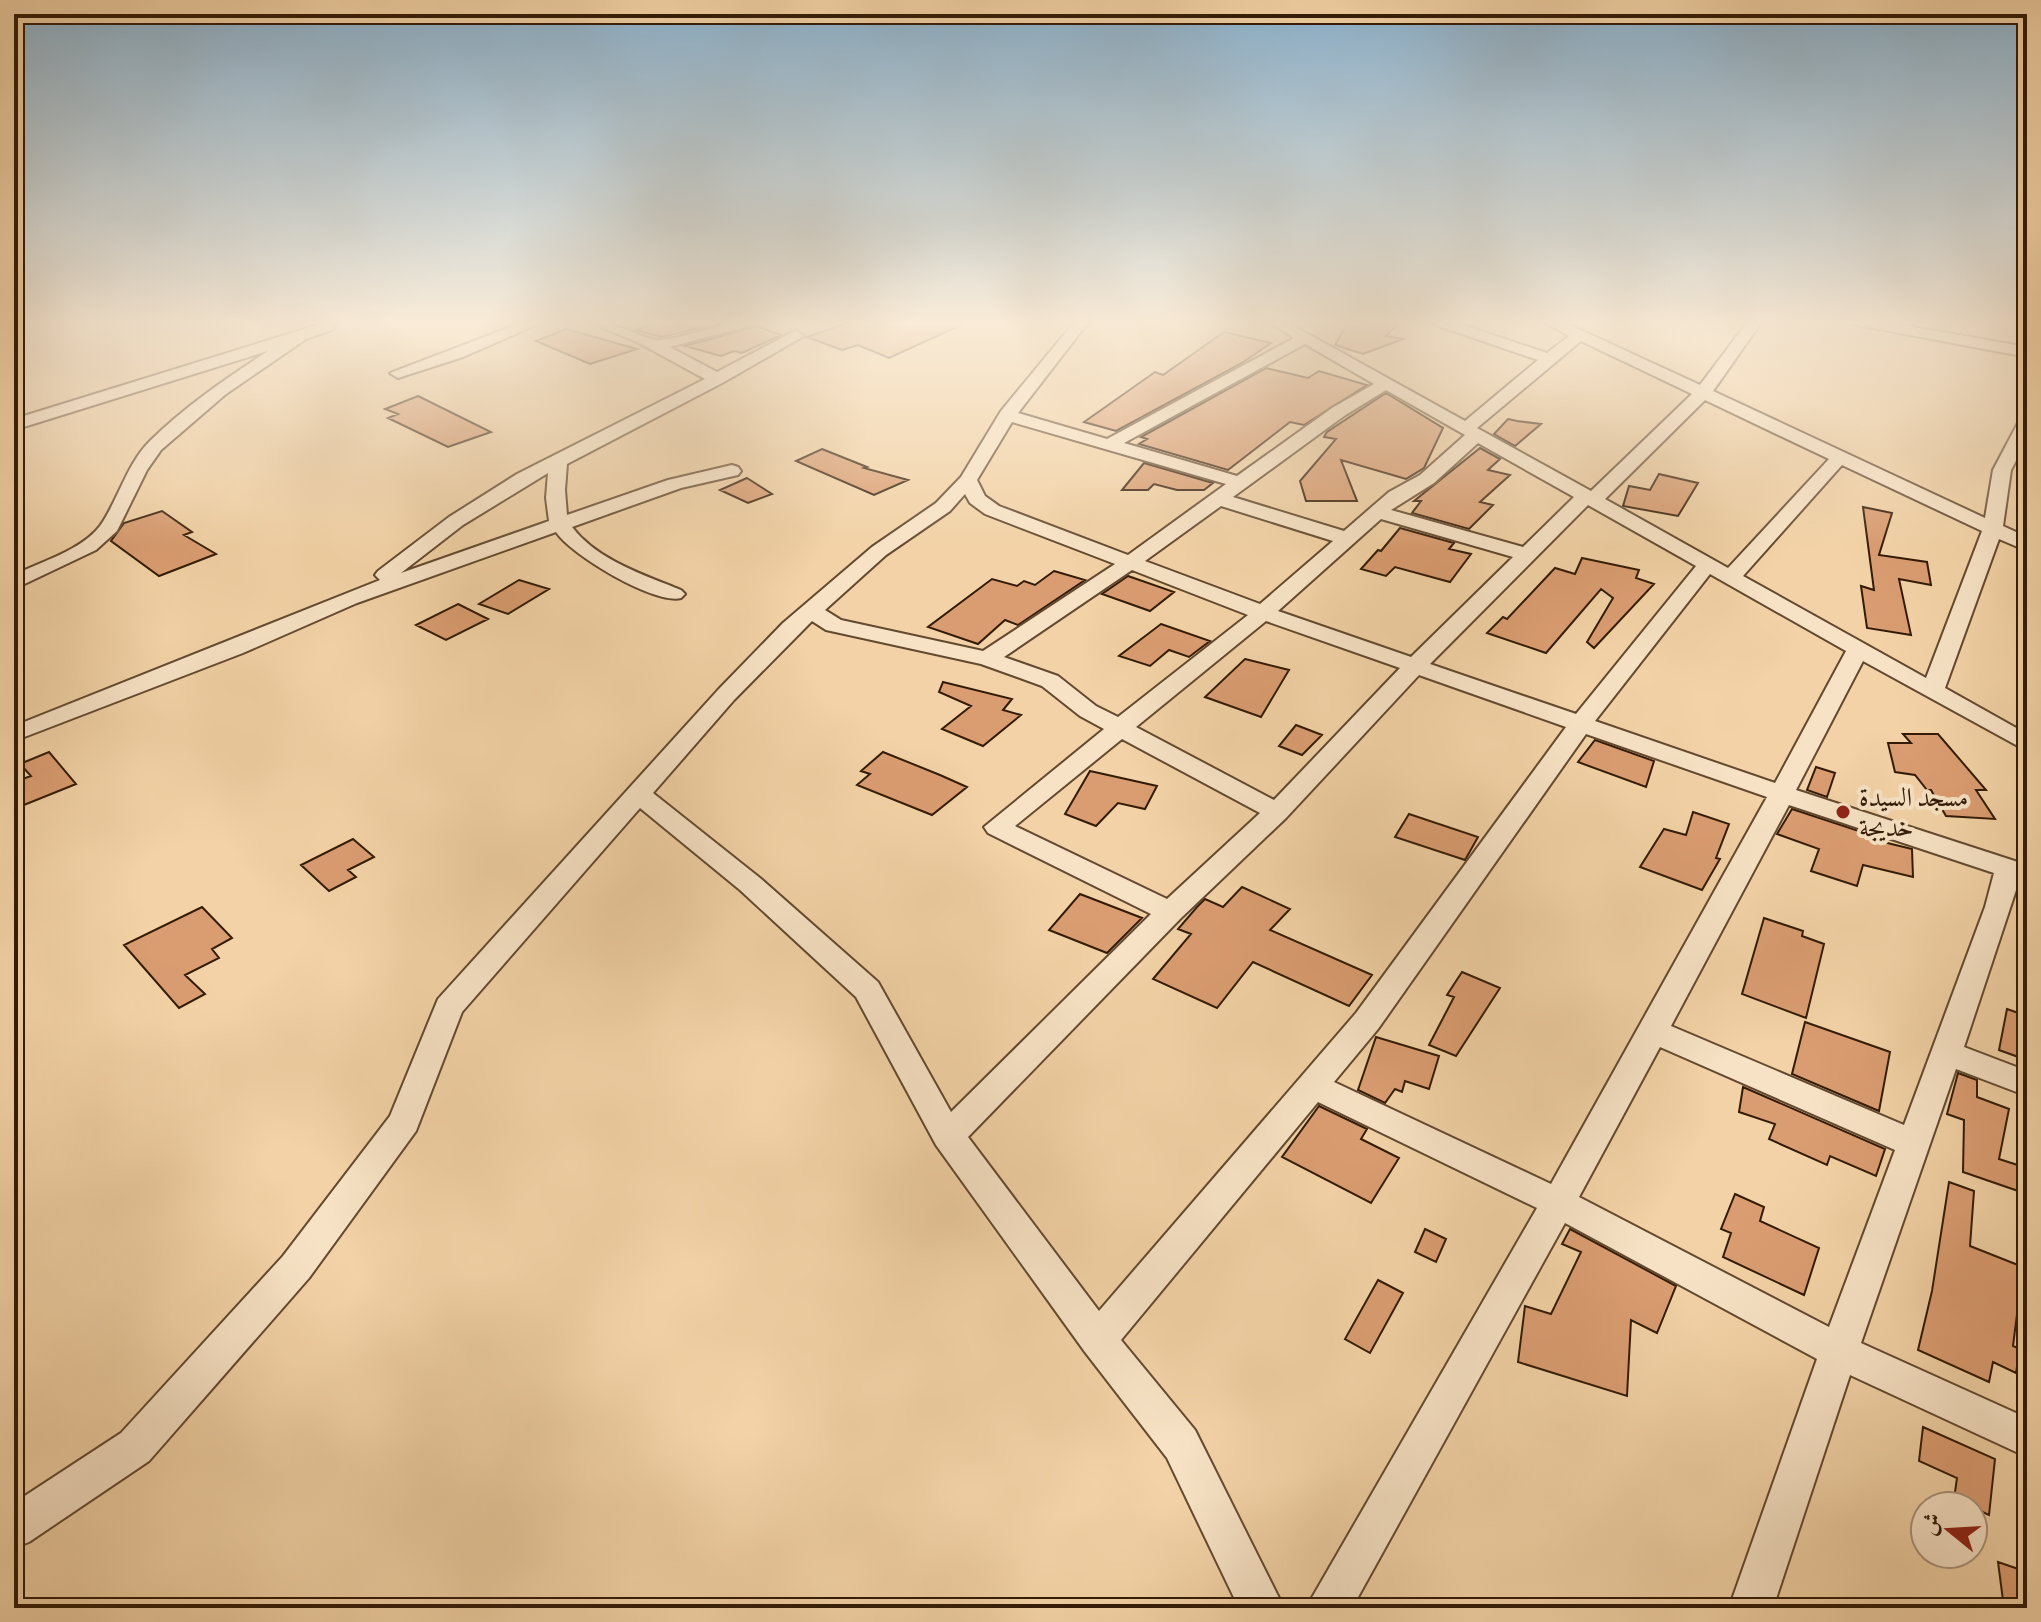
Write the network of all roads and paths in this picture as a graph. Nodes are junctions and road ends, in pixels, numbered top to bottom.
1 (108, 396) edge
2 (214, 396) edge
3 (685, 396) edge
4 (1022, 396) edge
5 (1199, 396) edge
6 (1365, 396) edge
7 (1406, 396) edge
8 (1510, 396) edge
9 (1700, 396) edge
10 (1709, 396) edge
11 (1007, 415) junction
12 (14, 425) edge
13 (2025, 430) edge
14 (1471, 432) junction
15 (1112, 443) junction
16 (1839, 458) junction
17 (559, 459) junction
18 (732, 471) dead end
19 (968, 480) junction
20 (1241, 483) junction
21 (1590, 498) junction
22 (1219, 499) junction
23 (1377, 512) junction
24 (560, 525) junction
25 (1993, 529) junction
26 (1345, 538) junction
27 (2027, 545) edge
28 (1527, 555) junction
29 (1128, 564) junction
30 (1719, 570) junction
31 (14, 583) edge
32 (674, 594) dead end
33 (349, 598) junction
34 (811, 610) junction
35 (1263, 613) junction
36 (1859, 648) junction
37 (987, 659) junction
38 (1416, 665) junction
39 (1933, 690) junction
40 (1581, 723) junction
41 (1119, 729) junction
42 (14, 734) edge
43 (2027, 744) edge
44 (1782, 794) junction
45 (639, 795) junction
46 (1277, 812) junction
47 (2018, 870) edge
48 (1170, 912) junction
49 (1653, 1031) junction
50 (1947, 1053) junction
51 (2027, 1084) edge
52 (1312, 1085) junction
53 (948, 1136) junction
54 (1914, 1144) junction
55 (1559, 1203) junction
56 (1098, 1340) junction
57 (1840, 1352) junction
58 (2027, 1438) edge
59 (14, 1527) edge
60 (1262, 1608) edge
61 (1328, 1608) edge
62 (1751, 1608) edge

1 - 12 street
2 - 31 street
3 - 17 street
4 - 11 street
5 - 15 street
6 - 20 street
7 - 14 street
8 - 14 street
9 - 21 street
10 - 16 street
11 - 15 street
11 - 19 street
13 - 25 street
14 - 21 street
14 - 23 street
15 - 20 street
16 - 25 street
16 - 30 street
17 - 24 street
17 - 33 street
18 - 24 street
19 - 29 street
19 - 34 street
20 - 22 street
21 - 28 street
21 - 30 street
22 - 26 street
22 - 29 street
23 - 26 street
23 - 28 street
24 - 32 street
24 - 33 street
25 - 27 street
25 - 39 street
26 - 35 street
28 - 38 street
29 - 35 street
29 - 37 street
30 - 36 street
30 - 40 street
33 - 42 street
34 - 37 street
34 - 45 street
35 - 38 street
35 - 41 street
36 - 39 street
36 - 44 street
37 - 41 street
38 - 40 street
38 - 46 street
39 - 43 street
40 - 44 street
40 - 52 street
41 - 46 street
41 - 48 street
44 - 47 street
44 - 49 street
45 - 53 street
45 - 59 street
46 - 48 street
47 - 50 street
48 - 53 street
49 - 54 street
49 - 55 street
50 - 51 street
50 - 54 street
52 - 55 street
52 - 56 street
53 - 56 street
54 - 57 street
55 - 57 street
55 - 61 street
56 - 60 street
57 - 58 street
57 - 62 street

